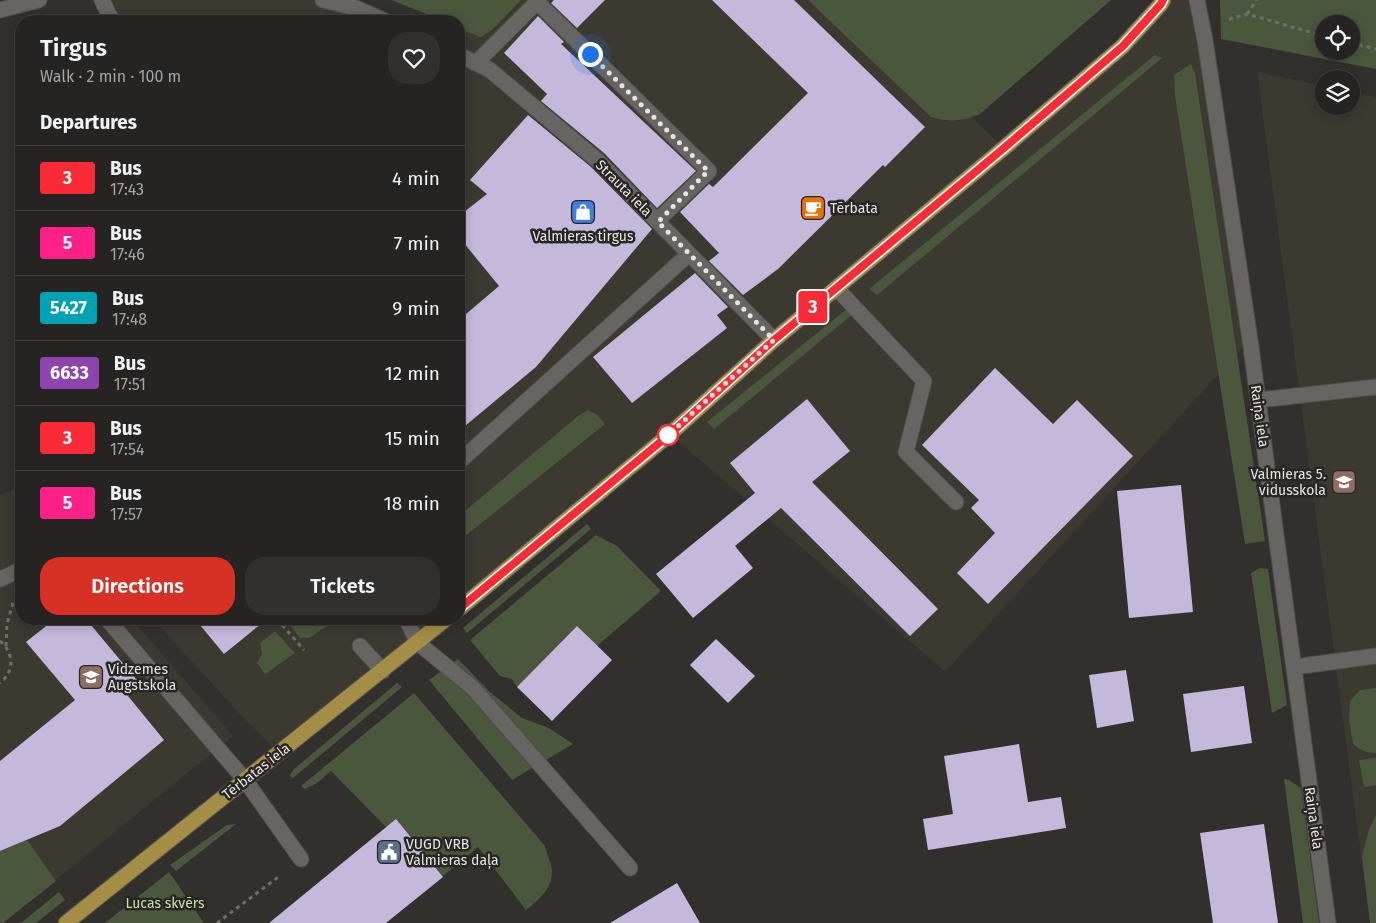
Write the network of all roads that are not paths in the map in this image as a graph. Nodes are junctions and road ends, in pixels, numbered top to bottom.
1 (39, 0) edge
2 (102, 0) edge
3 (323, 0) edge
4 (1163, 0) edge
5 (1197, 0) edge
6 (0, 10) edge
7 (109, 15) edge
8 (372, 15) edge
9 (465, 58) edge
10 (484, 69) junction
11 (658, 222) junction
12 (689, 254) junction
13 (836, 288) junction
14 (774, 340) junction
15 (1376, 387) edge
16 (1258, 400) junction
17 (465, 457) edge
18 (956, 502) dead end
19 (15, 573) edge
20 (0, 579) edge
21 (465, 603) edge
22 (112, 625) edge
23 (409, 625) edge
24 (439, 625) edge
25 (418, 642) junction
26 (360, 646) dead end
27 (1376, 656) edge
28 (1294, 667) junction
29 (383, 671) junction
30 (245, 780) junction
31 (301, 859) road end
32 (630, 868) dead end
33 (66, 923) edge
34 (1328, 923) edge

1 - 6 street
2 - 7 street
3 - 8 street
4 - 13 main road
5 - 16 street, Raiņa iela
9 - 10 street, Strauta iela
10 - 11 street, Strauta iela
10 - 11 street
11 - 12 street, Strauta iela
12 - 14 street, Strauta iela
12 - 17 street
13 - 14 main road
13 - 18 street
14 - 21 main road
15 - 16 street
16 - 28 street, Raiņa iela
19 - 20 street
22 - 30 street
23 - 25 street
24 - 25 main road, Tērbatas iela
25 - 29 main road, Tērbatas iela
25 - 32 street
26 - 29 street
27 - 28 street
28 - 34 street, Raiņa iela
29 - 30 main road, Tērbatas iela
30 - 31 street
30 - 33 main road, Tērbatas iela

